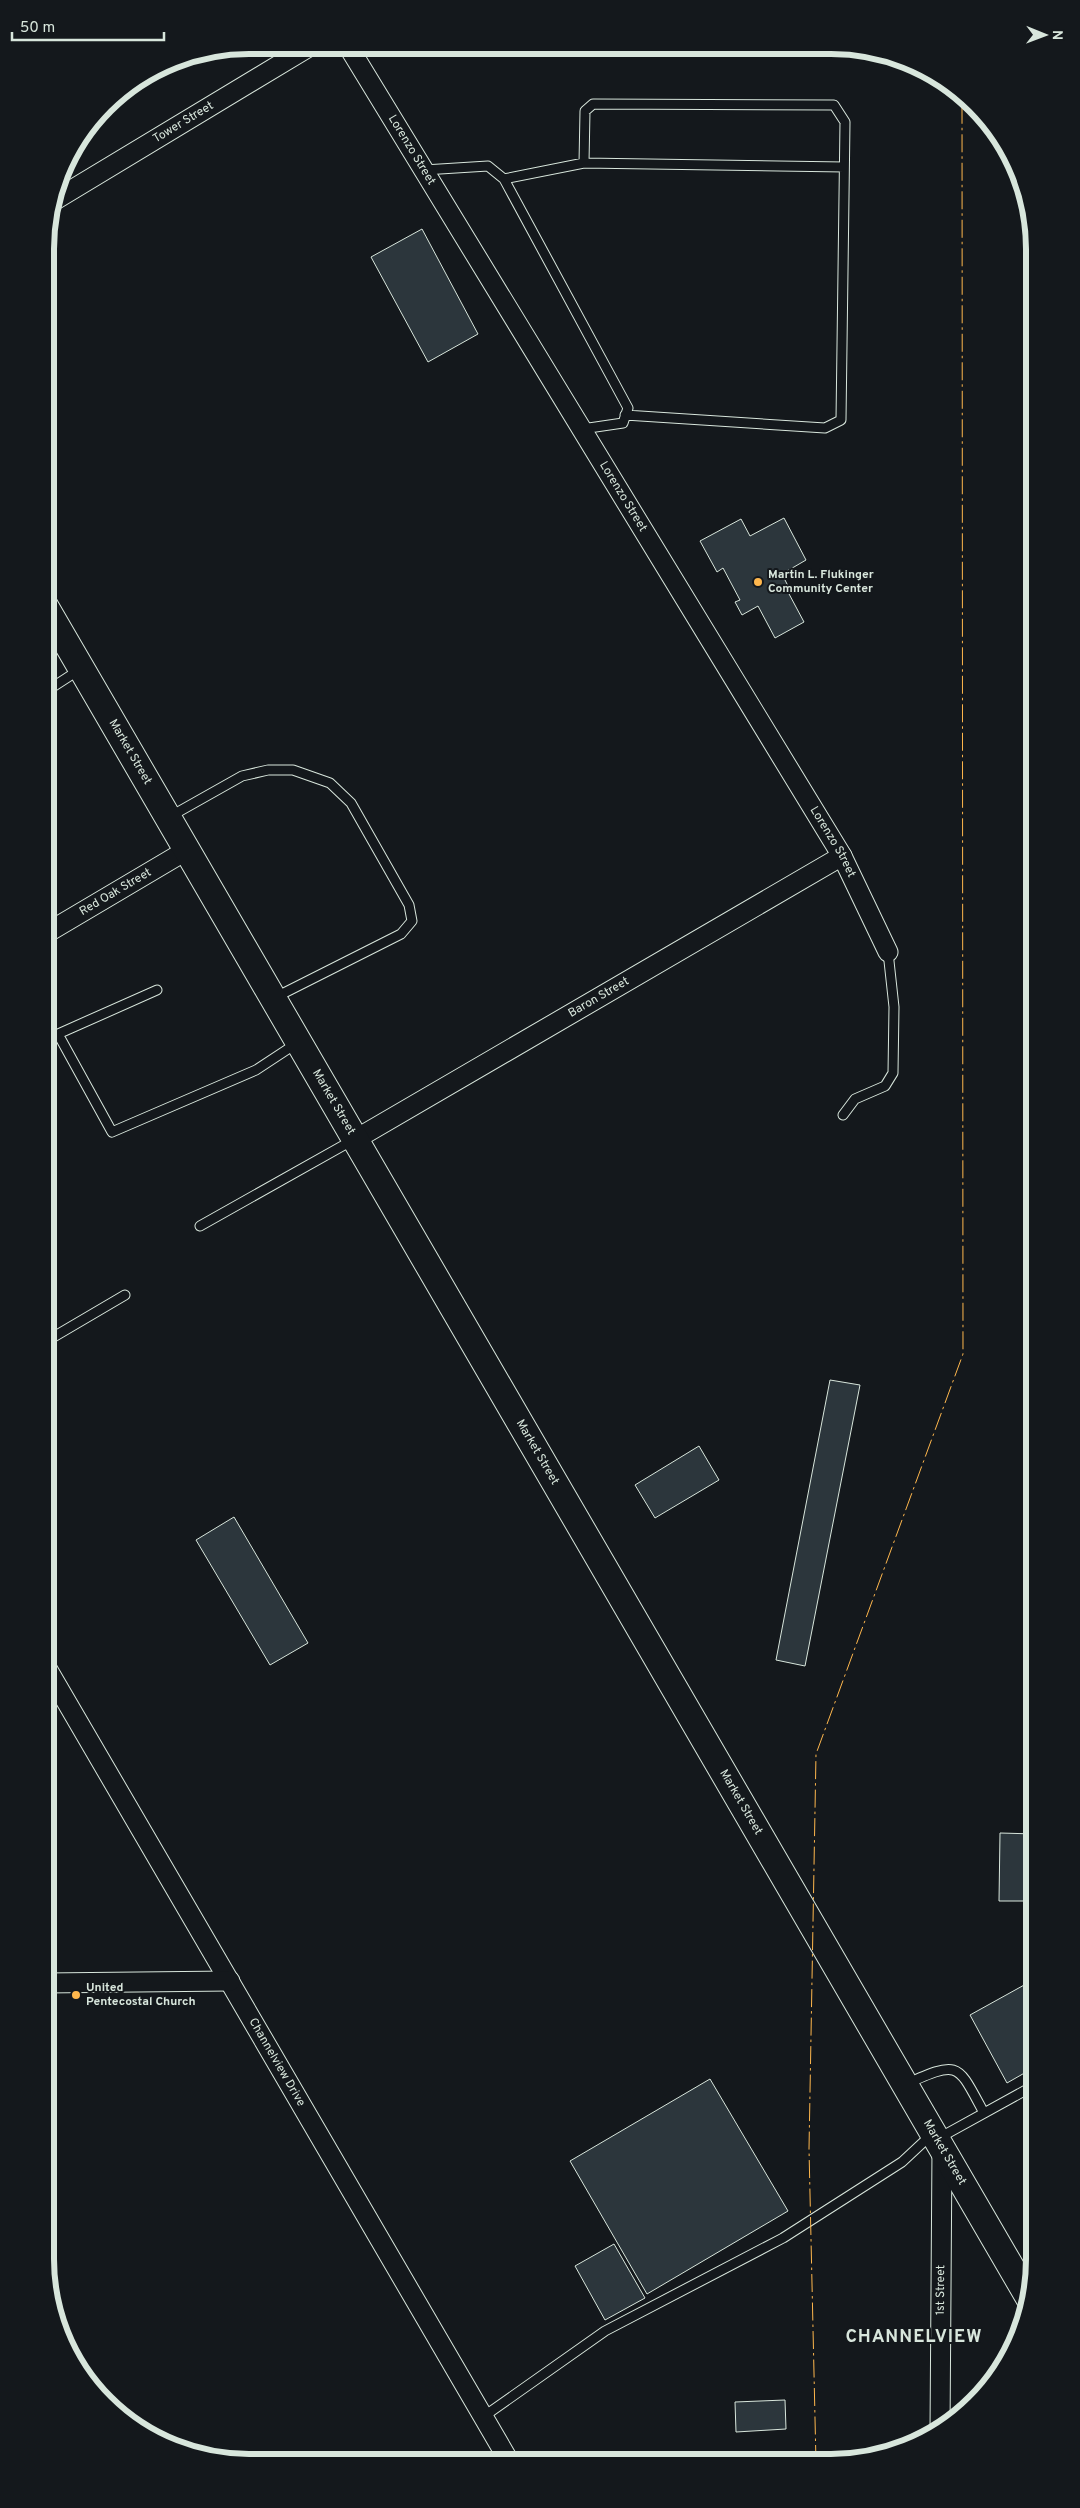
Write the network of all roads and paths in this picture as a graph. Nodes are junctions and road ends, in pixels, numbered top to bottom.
1 (297, 54) edge
2 (353, 54) edge
3 (584, 163) junction
4 (844, 167) junction
5 (423, 170) junction
6 (504, 179) junction
7 (60, 197) edge
8 (625, 415) junction
9 (582, 429) junction
10 (54, 622) edge
11 (81, 668) junction
12 (54, 686) edge
13 (168, 818) junction
14 (187, 850) junction
15 (842, 856) junction
16 (54, 929) edge
17 (888, 952) joint
18 (157, 990) dead end
19 (274, 998) junction
20 (58, 1034) junction
21 (54, 1036) edge
22 (299, 1042) junction
23 (844, 1115) dead end
24 (356, 1139) junction
25 (200, 1226) dead end
26 (125, 1295) dead end
27 (54, 1337) edge
28 (54, 1680) edge
29 (230, 1981) junction
30 (54, 1982) edge
31 (904, 2084) junction
32 (1026, 2090) edge
33 (984, 2113) junction
34 (937, 2140) junction
35 (1024, 2290) edge
36 (483, 2417) junction
37 (940, 2421) edge
38 (505, 2454) edge

1 - 7 street, Tower Street
2 - 5 street, Lorenzo Street
3 - 4 lane
3 - 4 lane
3 - 6 lane
4 - 8 lane
5 - 6 lane
5 - 9 street, Lorenzo Street
6 - 8 lane
8 - 9 lane
9 - 15 street, Lorenzo Street
10 - 11 street, Market Street
11 - 12 lane
11 - 13 street, Market Street
13 - 14 street, Market Street
13 - 19 lane
14 - 16 street, Red Oak Street
14 - 19 street, Market Street
15 - 17 street, Lorenzo Street
15 - 24 street, Baron Street
17 - 23 lane
18 - 20 lane
19 - 22 street, Market Street
20 - 21 lane
20 - 22 lane
22 - 24 street, Market Street
24 - 25 lane
24 - 31 street, Market Street
26 - 27 lane
28 - 29 street, Channelview Drive
29 - 30 street
29 - 36 street, Channelview Drive
31 - 33 lane
31 - 34 street, Market Street
32 - 33 lane
33 - 34 lane
34 - 35 street, Market Street
34 - 36 lane
34 - 37 street, 1st Street
36 - 38 street, Channelview Drive

